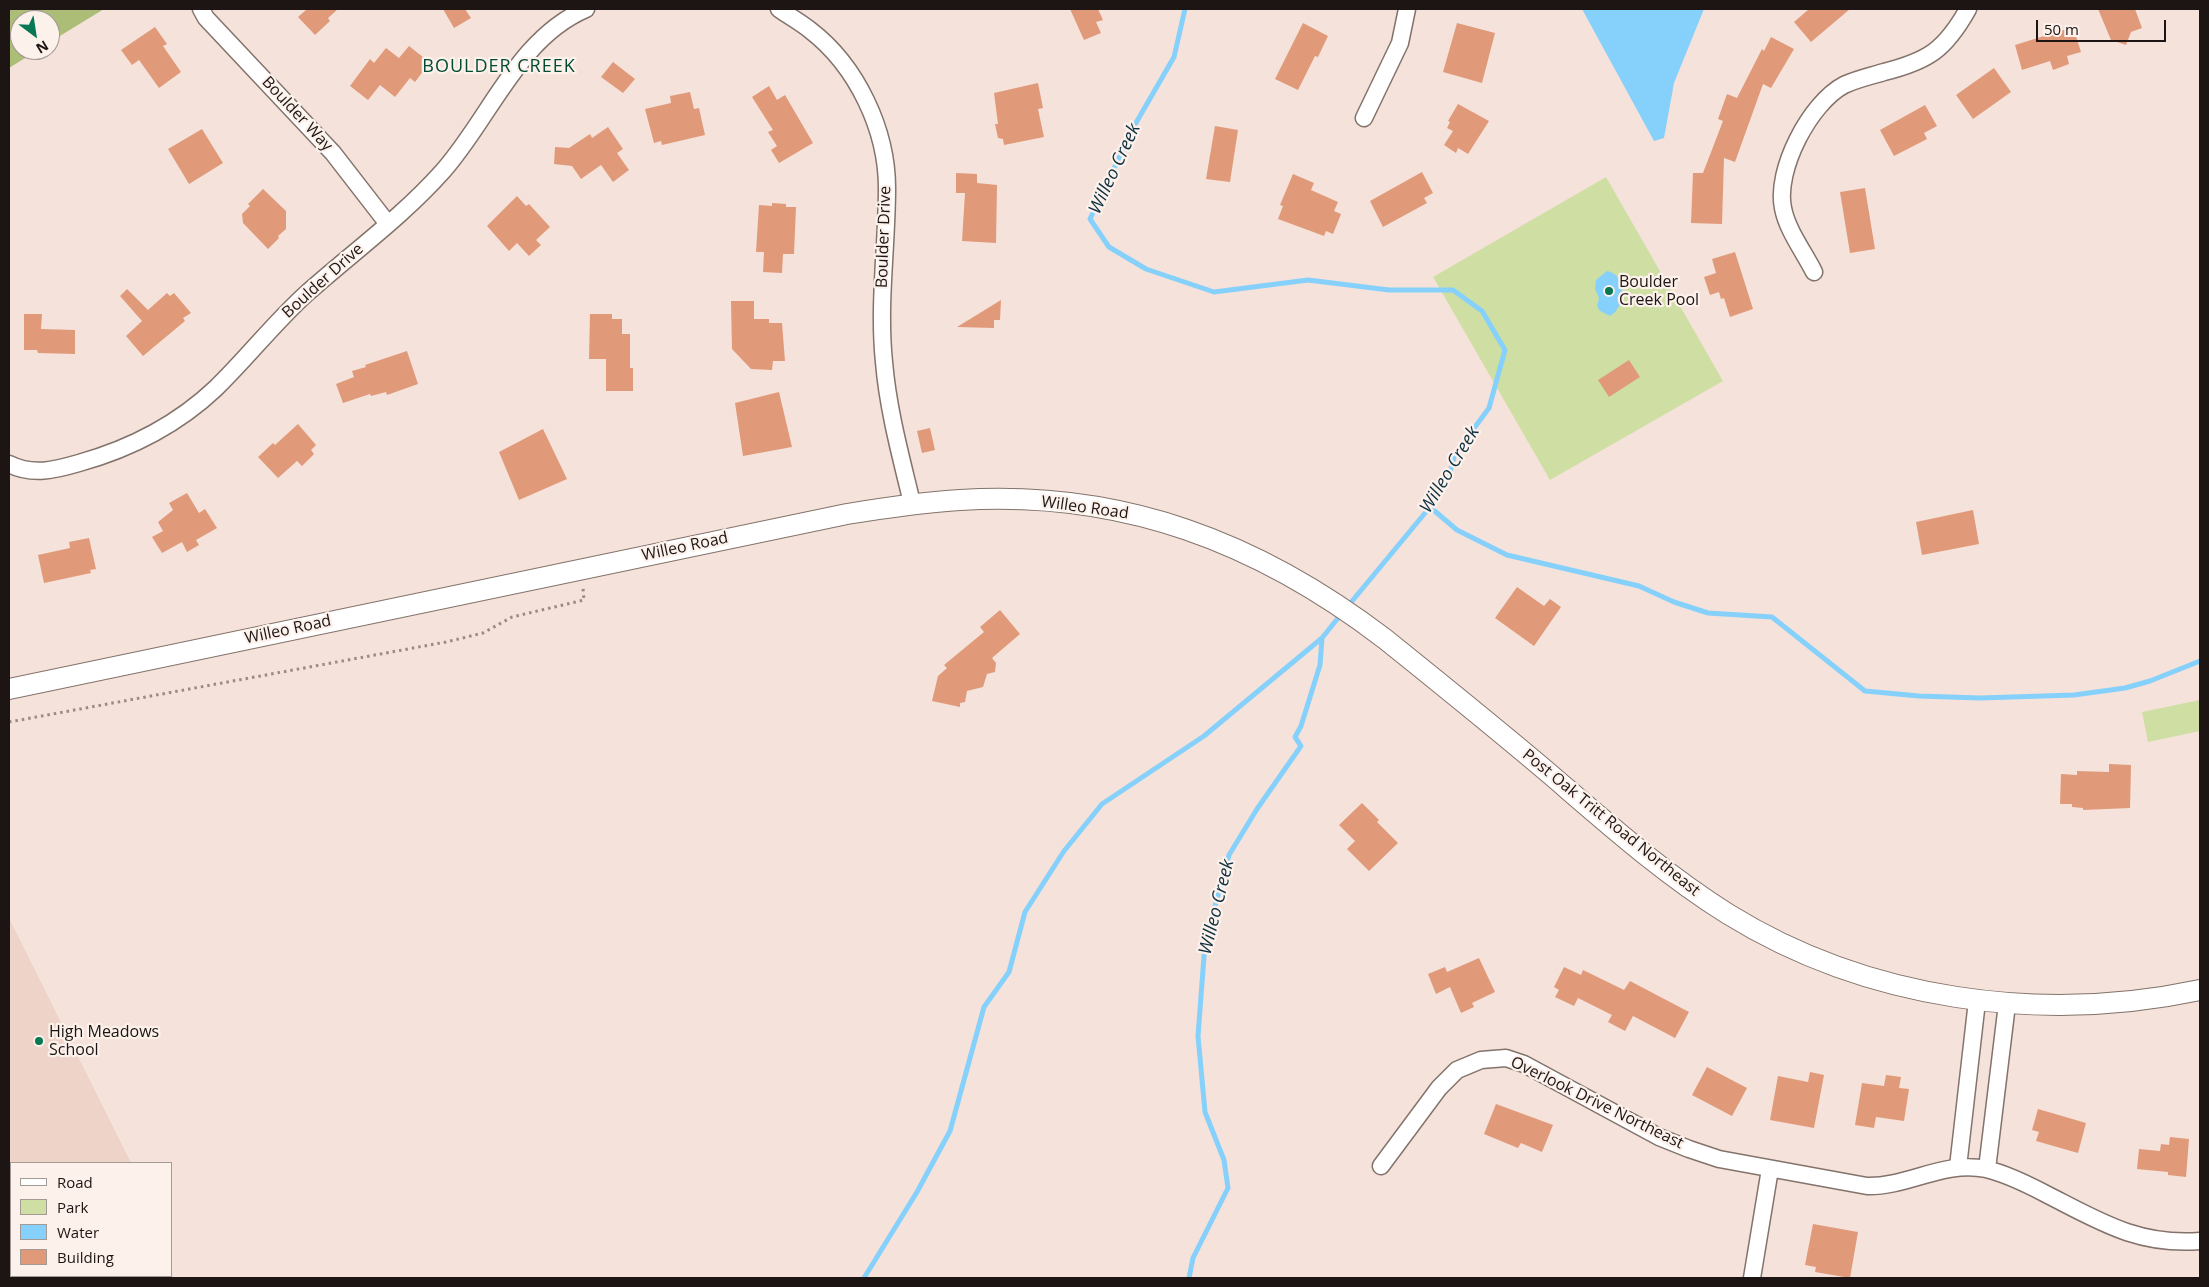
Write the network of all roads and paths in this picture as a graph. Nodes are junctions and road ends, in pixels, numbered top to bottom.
1 (201, 9) edge
2 (586, 9) edge
3 (778, 9) edge
4 (1407, 9) edge
5 (1968, 9) edge
6 (1364, 118) dead end
7 (388, 224) junction
8 (1814, 272) dead end
9 (9, 464) edge
10 (912, 503) junction
11 (580, 569) junction
12 (1348, 610) joint
13 (9, 689) edge
14 (9, 722) edge
15 (2200, 990) edge
16 (1977, 1001) junction
17 (2007, 1004) junction
18 (1381, 1166) dead end
19 (1958, 1167) junction
20 (1770, 1169) junction
21 (1987, 1169) junction
22 (2200, 1241) edge
23 (1752, 1278) edge

1 - 7 street, Boulder Way
2 - 7 street, Boulder Drive
3 - 10 street, Boulder Drive
4 - 6 street
5 - 8 street
7 - 9 street, Boulder Drive
10 - 11 street, Willeo Road
10 - 12 street, Willeo Road
11 - 13 street, Willeo Road
11 - 14 path
12 - 16 street, Post Oak Tritt Road Northeast
15 - 17 street, Post Oak Tritt Road Northeast
16 - 17 street, Post Oak Tritt Road Northeast
16 - 19 street
17 - 21 street
18 - 20 street, Overlook Drive Northeast
19 - 20 street, Overlook Drive Northeast
19 - 21 street, Overlook Drive Northeast
20 - 23 street
21 - 22 street, Overlook Drive Northeast

